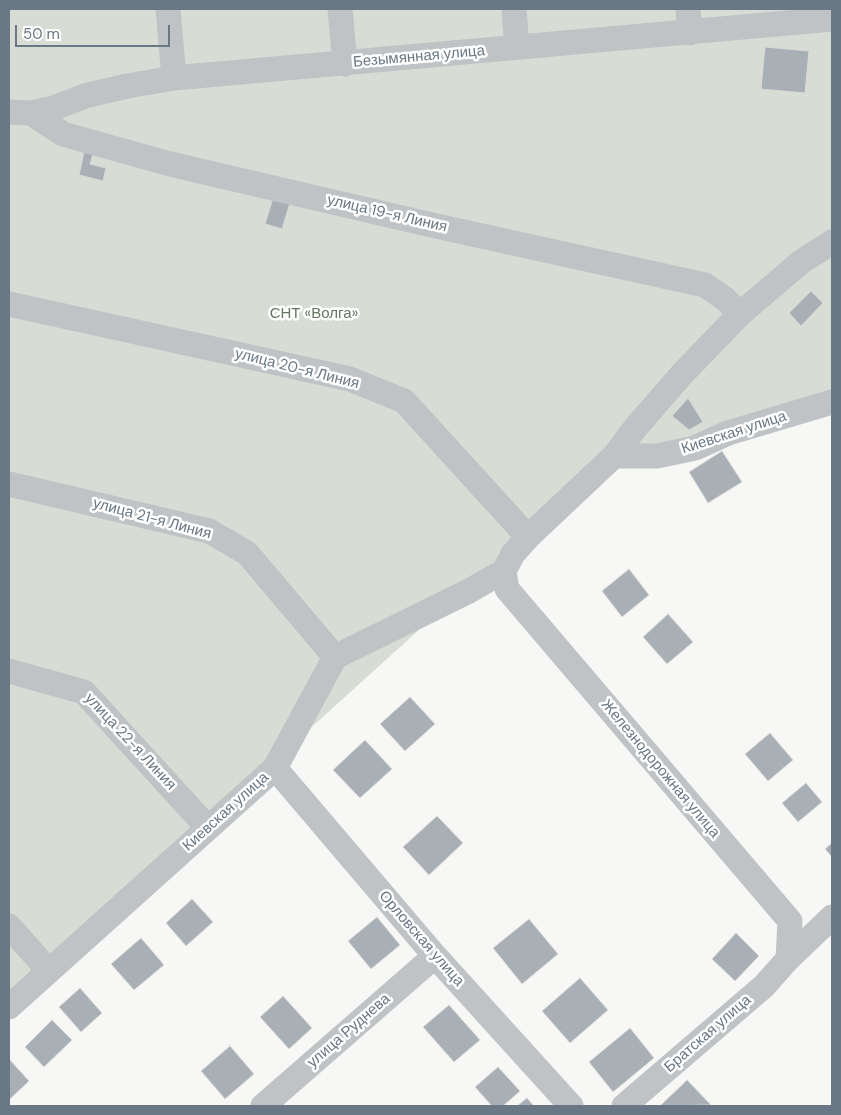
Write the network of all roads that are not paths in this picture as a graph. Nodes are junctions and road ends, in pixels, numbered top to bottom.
1 (168, 9) edge
2 (340, 9) edge
3 (514, 9) edge
4 (832, 20) edge
5 (689, 21) edge
6 (517, 47) junction
7 (345, 64) junction
8 (174, 78) junction
9 (20, 113) edge
10 (832, 242) edge
11 (9, 304) edge
12 (740, 314) junction
13 (832, 402) edge
14 (614, 456) junction
15 (9, 484) edge
16 (528, 537) junction
17 (506, 580) junction
18 (335, 658) junction
19 (9, 671) edge
20 (275, 768) junction
21 (208, 828) junction
22 (832, 917) edge
23 (9, 926) edge
24 (435, 956) junction
25 (788, 959) junction
26 (49, 971) junction
27 (9, 1007) edge
28 (263, 1106) edge
29 (571, 1106) edge
30 (624, 1106) edge

1 - 8 street
2 - 7 street
3 - 6 street
4 - 5 street, Безымянная улица
5 - 6 street, Безымянная улица
6 - 7 street, Безымянная улица
7 - 8 street, Безымянная улица
8 - 9 street, Безымянная улица
9 - 12 street, улица 19-я Линия
10 - 12 street
11 - 16 street, улица 20-я Линия
12 - 14 street
13 - 14 street, Киевская улица
14 - 16 street
15 - 18 street, улица 21-я Линия
16 - 17 street
17 - 18 street
17 - 25 street, Железнодорожная улица
18 - 20 street, Киевская улица
19 - 21 street, улица 22-я Линия
20 - 21 street, Киевская улица
20 - 24 street, Орловская улица
21 - 26 street, Киевская улица
22 - 25 street, Братская улица
23 - 26 street
24 - 28 street, улица Руднева
24 - 29 street, Орловская улица
25 - 30 street, Братская улица
26 - 27 street, Киевская улица

